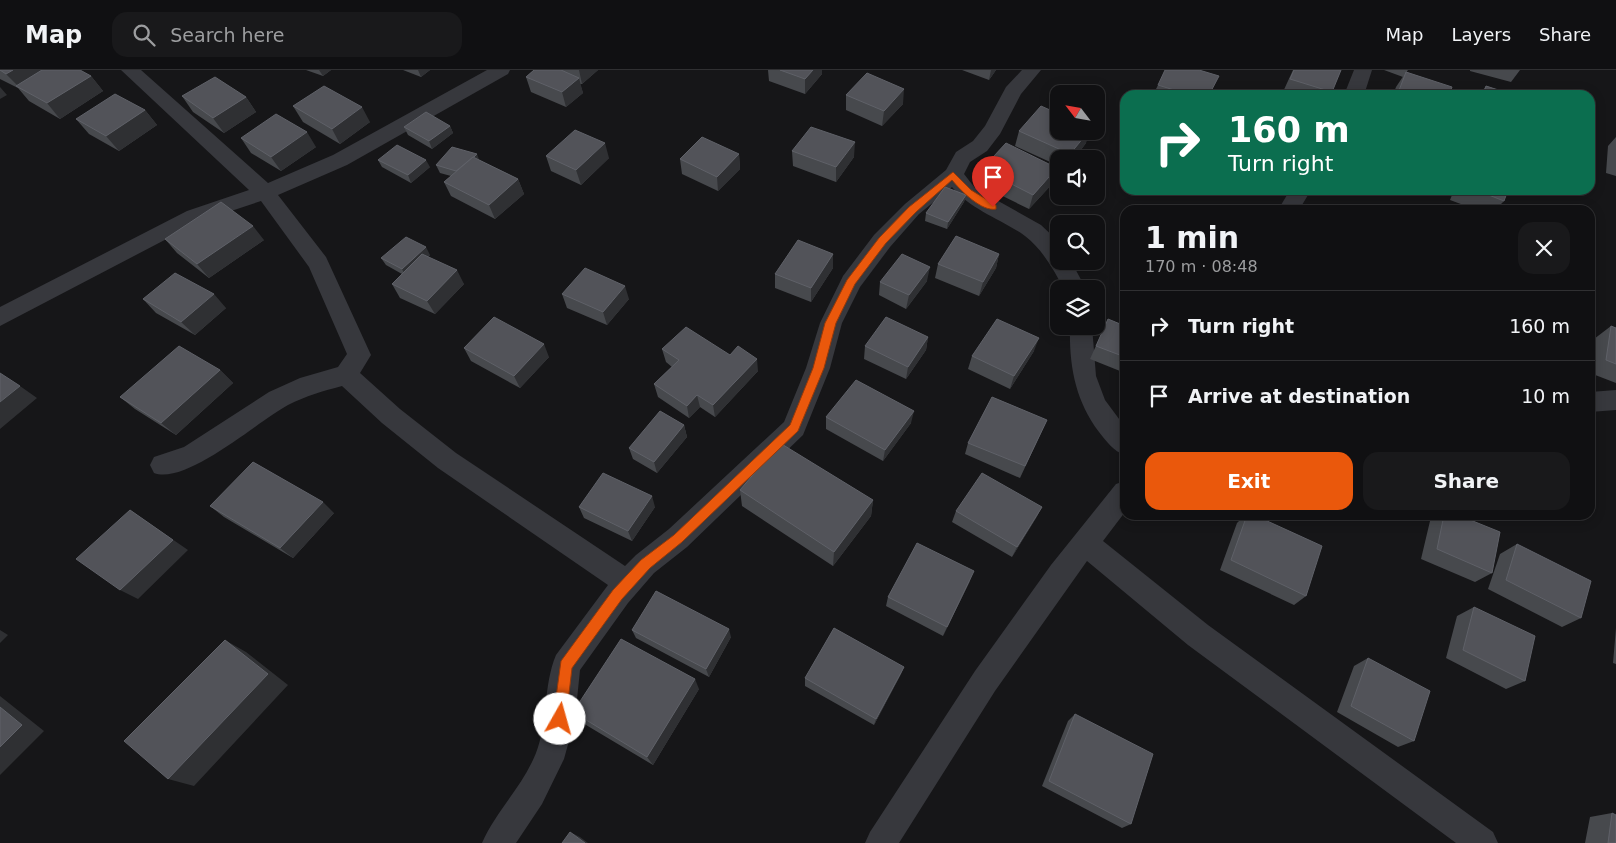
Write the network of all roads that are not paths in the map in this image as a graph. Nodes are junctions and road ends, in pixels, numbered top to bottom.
1 (130, 70) edge
2 (502, 70) edge
3 (1032, 70) edge
4 (1363, 70) edge
5 (1356, 90) edge
6 (953, 175) junction
7 (265, 192) junction
8 (1050, 247) edge
9 (0, 317) edge
10 (1081, 335) edge
11 (346, 375) junction
12 (1616, 400) edge
13 (1595, 402) edge
14 (1120, 439) edge
15 (163, 465) dead end
16 (1120, 499) edge
17 (1086, 543) junction
18 (628, 583) junction
19 (498, 843) edge
20 (881, 843) edge
21 (1482, 843) edge

1 - 7 street
2 - 7 street
3 - 6 street
4 - 5 street
6 - 8 street
6 - 18 street
7 - 9 street
7 - 11 street
10 - 14 street
11 - 15 street
11 - 18 street
12 - 13 street
16 - 17 street
17 - 20 street
17 - 21 street
18 - 19 street

